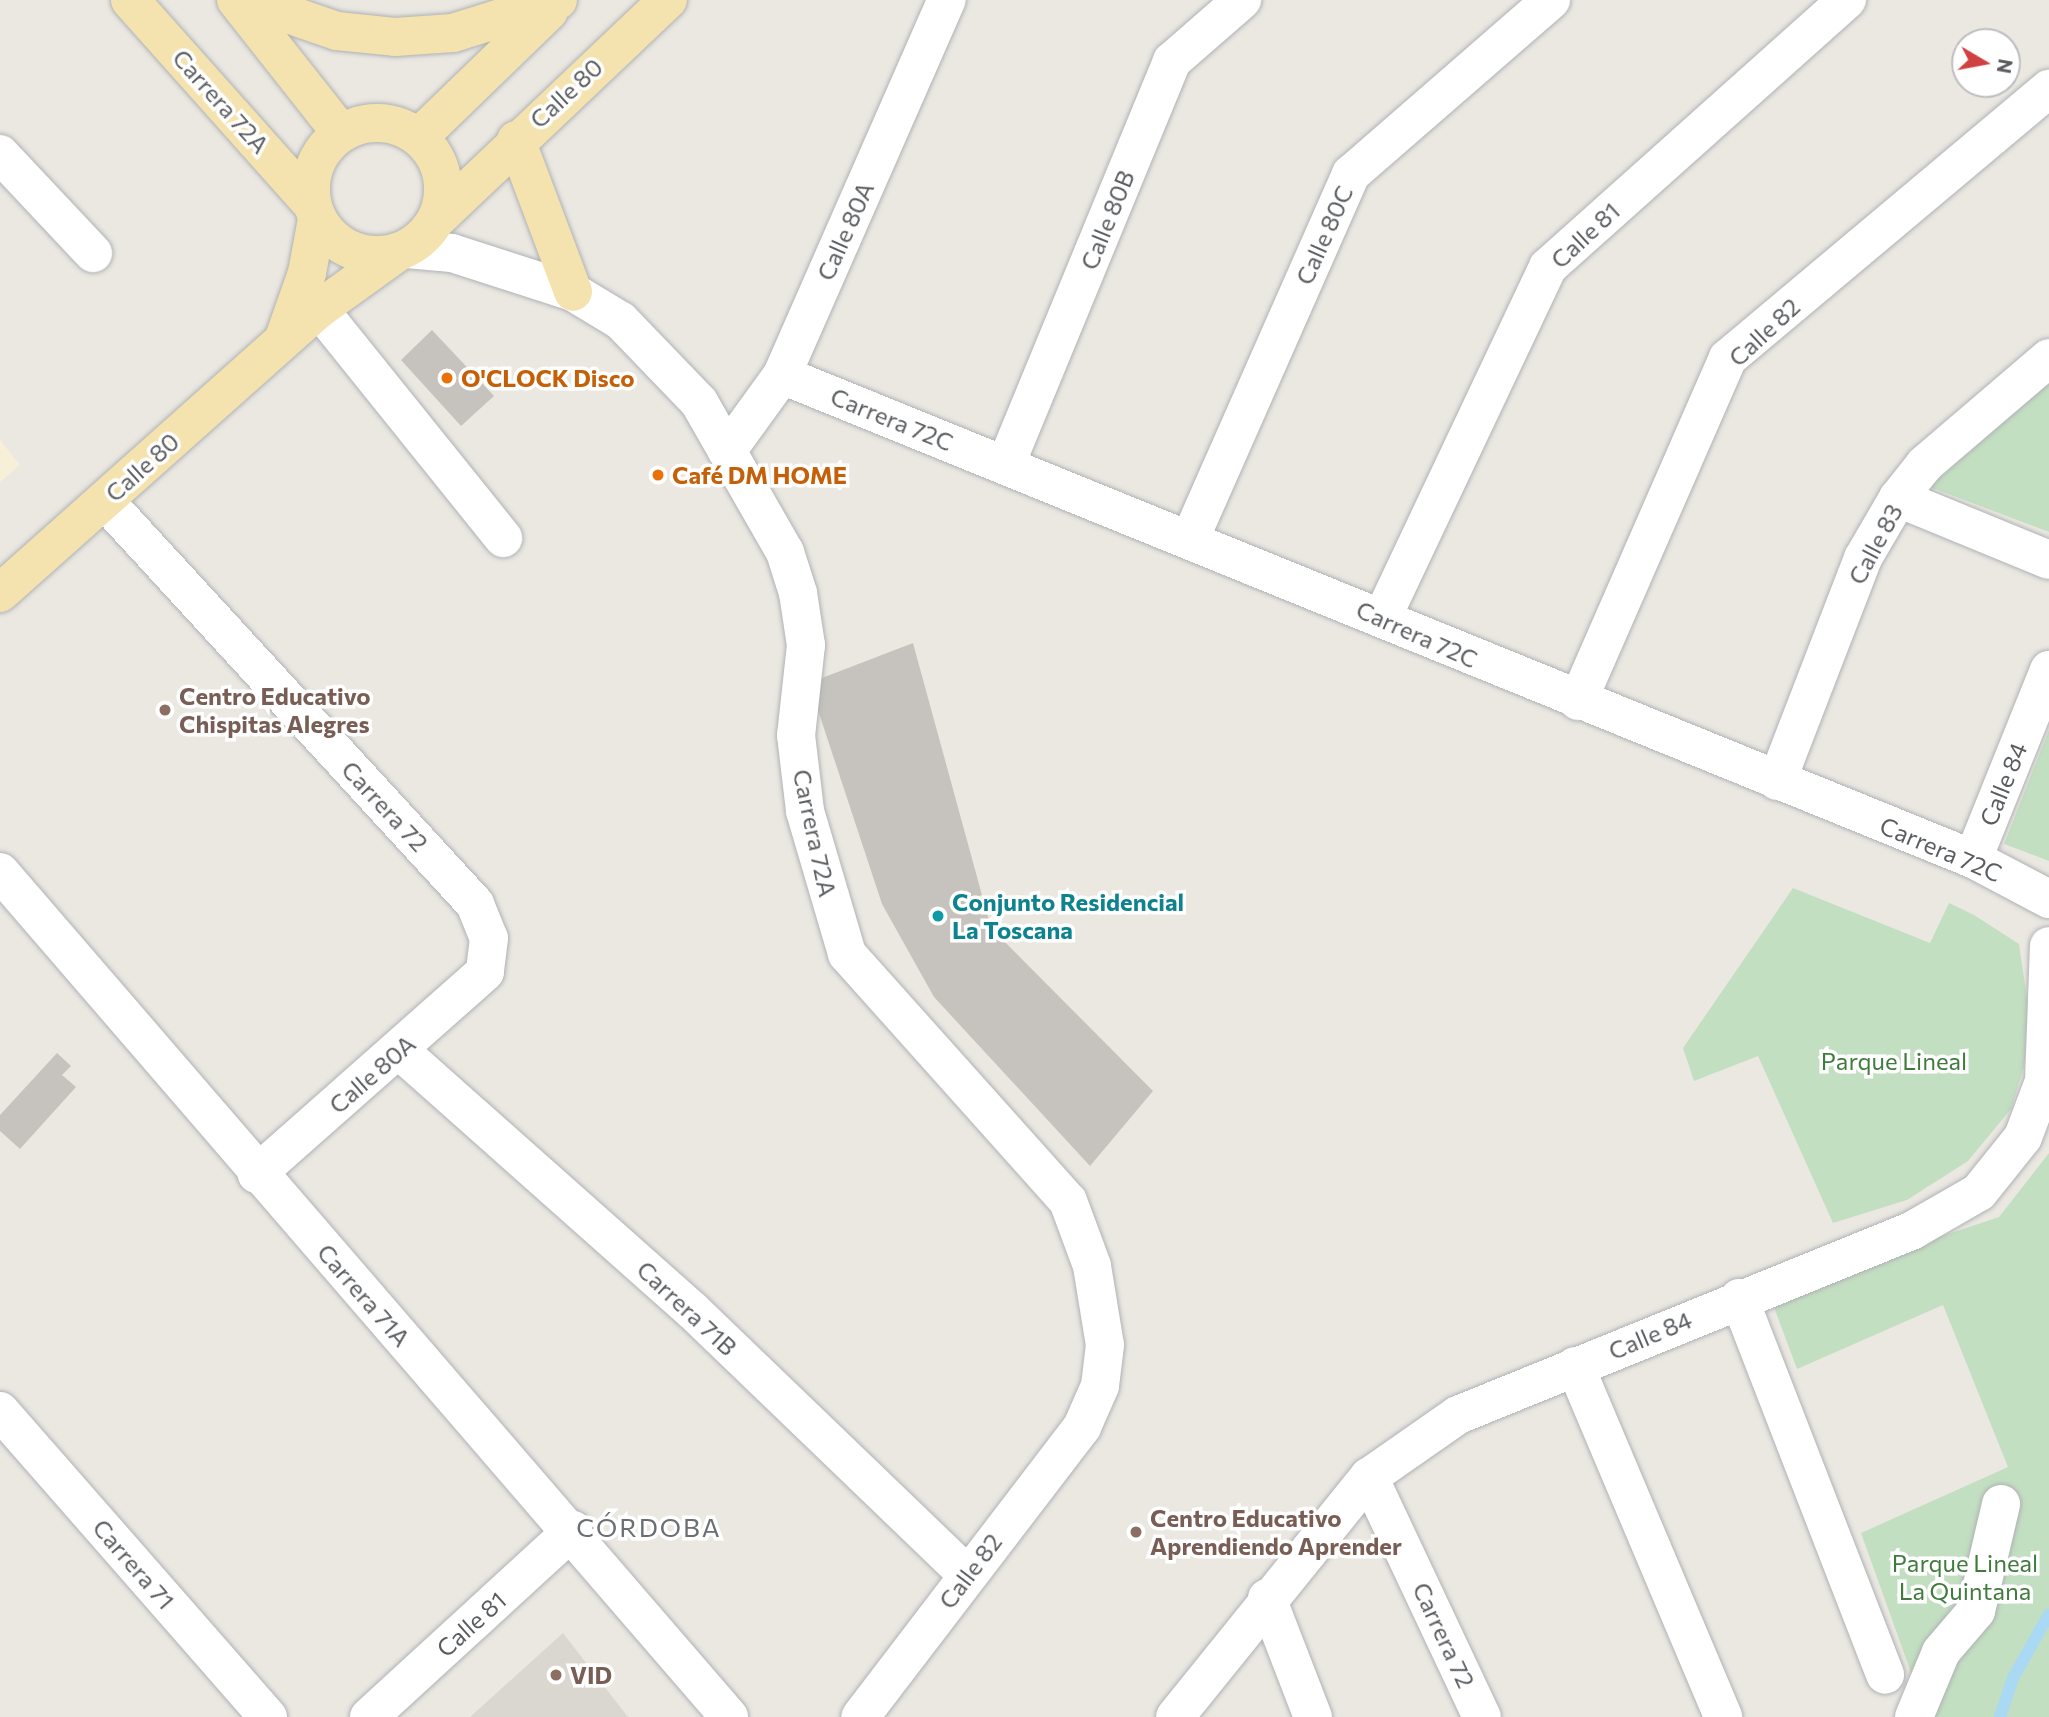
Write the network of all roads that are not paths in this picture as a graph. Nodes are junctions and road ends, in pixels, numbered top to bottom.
1 (130, 0) edge
2 (236, 0) edge
3 (247, 0) edge
4 (559, 0) edge
5 (668, 0) edge
6 (947, 0) edge
7 (1242, 0) edge
8 (1551, 0) edge
9 (1847, 0) edge
10 (2049, 89) edge
11 (341, 133) junction
12 (419, 137) junction
13 (516, 140) junction
14 (0, 153) edge
15 (315, 211) junction
16 (437, 220) junction
17 (402, 251) junction
18 (93, 253) dead end
19 (511, 271) junction
20 (573, 292) junction
21 (319, 309) junction
22 (282, 341) junction
23 (2049, 358) edge
24 (782, 375) junction
25 (727, 451) junction
26 (1006, 464) junction
27 (1898, 498) junction
28 (105, 501) junction
29 (503, 538) dead end
30 (1190, 539) junction
31 (2049, 560) edge
32 (0, 593) edge
33 (1382, 618) junction
34 (2049, 670) edge
35 (1578, 701) junction
36 (1777, 781) junction
37 (1973, 859) junction
38 (0, 872) edge
39 (2049, 900) edge
40 (2049, 946) edge
41 (485, 972) joint
42 (399, 1050) junction
43 (257, 1174) junction
44 (1738, 1298) junction
45 (1575, 1366) junction
46 (0, 1411) edge
47 (1082, 1427) joint
48 (1369, 1477) junction
49 (2001, 1504) dead end
50 (573, 1530) junction
51 (967, 1575) junction
52 (1267, 1598) junction
53 (1885, 1675) dead end
54 (268, 1717) edge
55 (369, 1717) edge
56 (729, 1717) edge
57 (860, 1717) edge
58 (1175, 1717) edge
59 (1313, 1717) edge
60 (1482, 1717) edge
61 (1723, 1717) edge
62 (1914, 1717) edge

1 - 15 main road, Carrera 72A
2 - 11 main road
3 - 4 main road
4 - 12 main road
5 - 13 main road, Calle 80
6 - 24 street, Calle 80A
7 - 26 street, Calle 80B
8 - 30 street, Calle 80C
9 - 33 street, Calle 81
10 - 35 street, Calle 82
11 - 12 main road
11 - 15 main road
12 - 16 main road
13 - 16 main road, Calle 80
13 - 20 main road
14 - 18 street
15 - 17 main road
15 - 22 main road, Calle 80
16 - 17 main road
16 - 19 street, Carrera 72A
17 - 19 street, Carrera 72A
17 - 21 main road, Calle 80
19 - 20 street, Carrera 72A
20 - 25 street, Carrera 72A
21 - 22 main road, Calle 80
21 - 29 street
22 - 28 main road, Calle 80
23 - 27 street, Calle 83
24 - 25 street, Calle 80A
24 - 26 street, Carrera 72C
25 - 47 street, Carrera 72A
26 - 30 street, Carrera 72C
27 - 31 street
27 - 36 street, Calle 83
28 - 32 main road, Calle 80
28 - 41 street, Carrera 72
30 - 33 street, Carrera 72C
33 - 35 street, Carrera 72C
34 - 37 street, Calle 84
35 - 36 street, Carrera 72C
36 - 37 street, Carrera 72C
37 - 39 street, Carrera 72C
38 - 43 street, Carrera 71A
40 - 44 street, Calle 84
41 - 42 street, Calle 80A
42 - 43 street, Calle 80A
42 - 51 street, Carrera 71B
43 - 50 street, Carrera 71A
44 - 45 street, Calle 84
44 - 53 street
45 - 48 street, Calle 84
45 - 61 street
46 - 54 street, Carrera 71
47 - 51 street, Calle 82
48 - 52 street, Calle 84
48 - 60 street, Carrera 72
49 - 62 street
50 - 55 street, Calle 81
50 - 56 street, Carrera 71A
51 - 57 street, Calle 82
52 - 58 street, Calle 84
52 - 59 street

